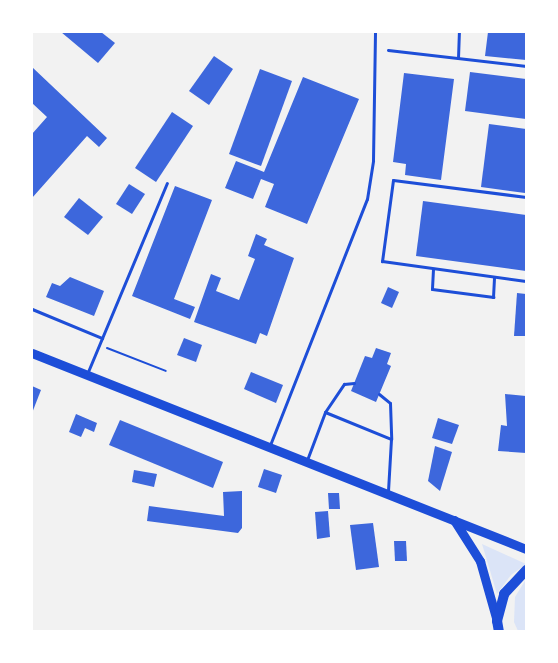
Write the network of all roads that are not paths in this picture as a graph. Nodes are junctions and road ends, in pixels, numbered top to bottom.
1 (375, 32) edge
2 (459, 32) edge
3 (388, 50) dead end
4 (458, 58) junction
5 (526, 66) edge
6 (167, 183) dead end
7 (526, 197) edge
8 (433, 268) junction
9 (494, 277) junction
10 (526, 281) edge
11 (32, 309) edge
12 (102, 338) junction
13 (32, 353) edge
14 (87, 375) junction
15 (354, 383) dead end
16 (380, 394) dead end
17 (325, 412) junction
18 (392, 438) junction
19 (270, 446) junction
20 (307, 460) junction
21 (388, 493) junction
22 (452, 518) junction
23 (526, 549) edge
24 (526, 570) edge
25 (498, 626) edge

1 - 19 lane
2 - 4 lane
3 - 4 lane
4 - 5 lane
6 - 12 lane
7 - 8 lane
8 - 9 lane
8 - 9 lane
9 - 10 lane
11 - 12 lane
12 - 14 lane
13 - 14 main road
14 - 19 main road
15 - 17 lane
16 - 18 lane
17 - 18 lane
17 - 20 lane
18 - 21 lane
19 - 20 main road
20 - 21 main road
21 - 22 main road
22 - 23 main road
22 - 25 main road
24 - 25 highway

